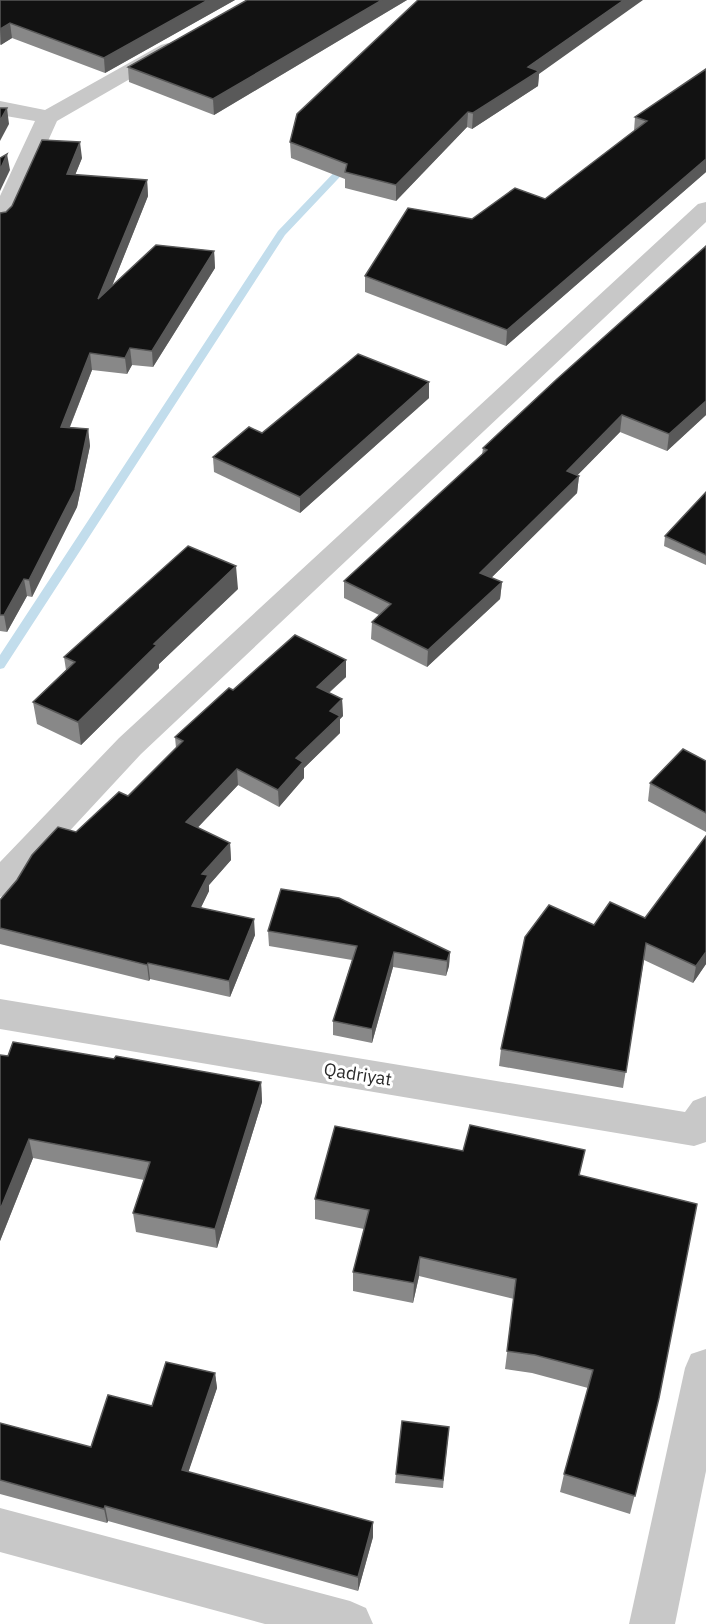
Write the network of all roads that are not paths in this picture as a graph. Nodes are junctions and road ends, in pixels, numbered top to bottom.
1 (183, 41) edge
2 (0, 108) edge
3 (48, 117) junction
4 (706, 210) edge
5 (0, 221) edge
6 (0, 884) edge
7 (0, 1014) edge
8 (702, 1130) edge
9 (706, 1368) edge
10 (0, 1530) edge
11 (350, 1624) edge
12 (652, 1624) edge

1 - 3 street
2 - 3 street
3 - 5 street
4 - 6 street
7 - 8 street, Qadriyat
9 - 12 street
10 - 11 street

